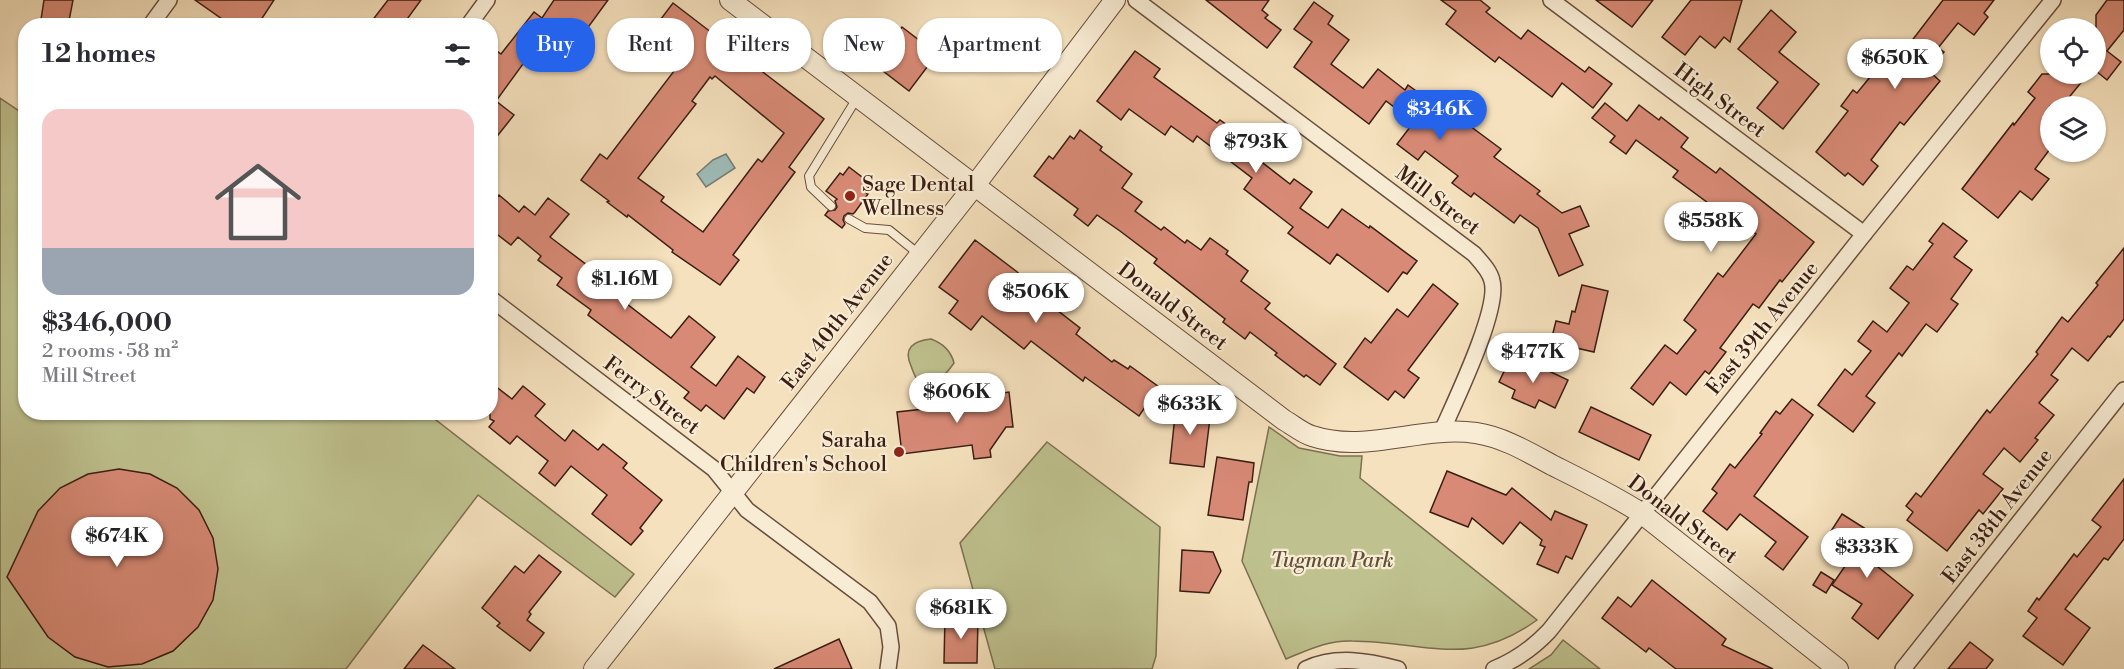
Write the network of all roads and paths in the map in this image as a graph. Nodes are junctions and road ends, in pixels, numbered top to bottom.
1 (169, 0) edge
2 (487, 0) edge
3 (730, 0) edge
4 (1115, 0) edge
5 (1136, 0) edge
6 (1551, 0) edge
7 (2053, 0) edge
8 (156, 18) edge
9 (474, 18) edge
10 (858, 96) junction
11 (975, 185) junction
12 (831, 206) dead end
13 (849, 219) dead end
14 (1864, 234) junction
15 (920, 255) junction
16 (498, 304) edge
17 (2124, 390) edge
18 (1442, 431) junction
19 (733, 492) junction
20 (1641, 513) junction
21 (594, 669) edge
22 (888, 669) edge
23 (1306, 669) edge
24 (1398, 669) edge
25 (1494, 669) edge
26 (1838, 669) edge
27 (1903, 669) edge

1 - 8 street
2 - 9 street
3 - 10 street, Donald Street
4 - 11 street, East 40th Avenue
5 - 18 street, Mill Street
6 - 14 street, High Street
7 - 14 street, East 39th Avenue
10 - 11 street, Donald Street
10 - 12 lane
11 - 15 street, East 40th Avenue
11 - 18 street, Donald Street
13 - 15 lane
14 - 20 street, East 39th Avenue
15 - 19 street, East 40th Avenue
16 - 19 street, Ferry Street
17 - 27 street, East 38th Avenue
18 - 20 street, Donald Street
19 - 21 street, East 40th Avenue
19 - 22 street, Ferry Street
20 - 25 street, East 39th Avenue
20 - 26 street, Donald Street
23 - 24 street

